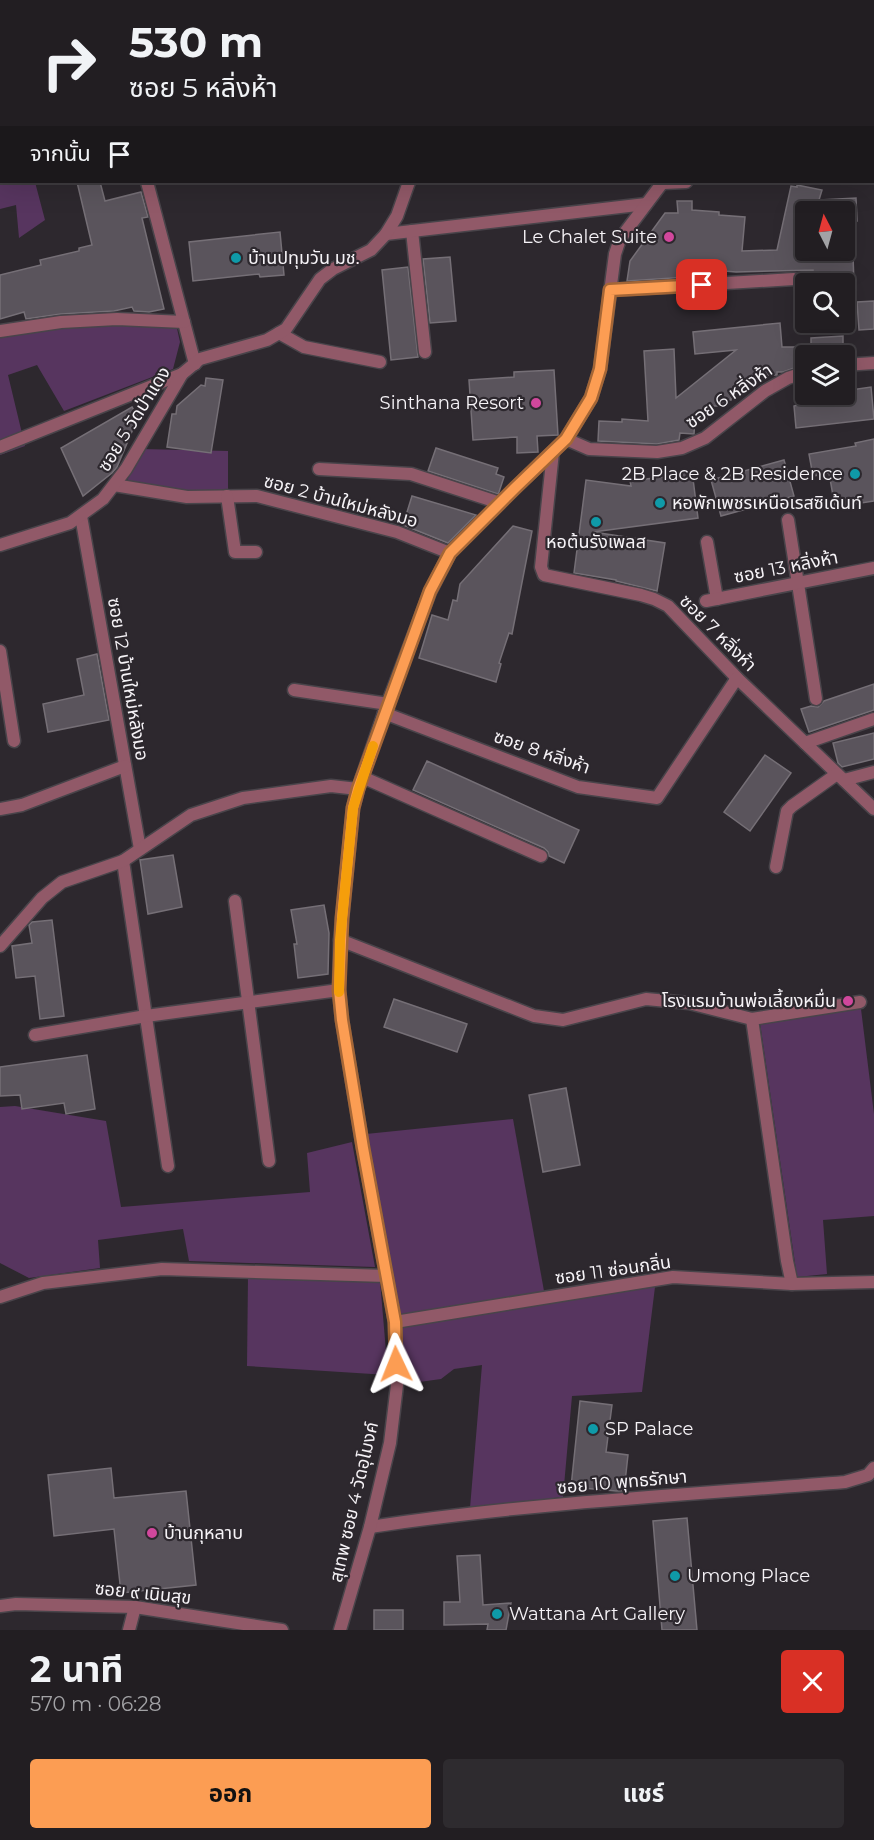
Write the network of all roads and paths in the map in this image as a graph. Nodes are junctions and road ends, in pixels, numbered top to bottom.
1 (147, 183) edge
2 (409, 183) edge
3 (662, 183) edge
4 (646, 204) junction
5 (412, 231) junction
6 (386, 234) junction
7 (794, 279) dead end
8 (610, 290) junction
9 (184, 322) junction
10 (0, 331) edge
11 (279, 333) junction
12 (425, 352) dead end
13 (380, 362) dead end
14 (874, 363) edge
15 (195, 364) junction
16 (855, 365) edge
17 (182, 374) junction
18 (795, 376) edge
19 (566, 439) junction
20 (0, 447) edge
21 (553, 452) junction
22 (319, 469) dead end
23 (114, 485) junction
24 (227, 496) junction
25 (500, 503) junction
26 (81, 516) junction
27 (788, 520) dead end
28 (707, 542) dead end
29 (0, 545) edge
30 (256, 552) dead end
31 (450, 553) junction
32 (874, 568) edge
33 (798, 583) junction
34 (0, 651) edge
35 (737, 678) junction
36 (294, 690) dead end
37 (816, 699) dead end
38 (386, 708) junction
39 (874, 719) edge
40 (14, 741) dead end
41 (805, 743) junction
42 (125, 766) junction
43 (874, 771) edge
44 (840, 777) junction
45 (360, 783) junction
46 (0, 809) edge
47 (874, 809) edge
48 (140, 849) junction
49 (541, 856) dead end
50 (123, 861) junction
51 (776, 867) dead end
52 (235, 901) dead end
53 (340, 940) junction
54 (0, 946) edge
55 (339, 990) junction
56 (248, 1002) junction
57 (860, 1002) dead end
58 (146, 1016) junction
59 (752, 1019) junction
60 (35, 1035) dead end
61 (269, 1161) dead end
62 (168, 1166) dead end
63 (386, 1276) junction
64 (874, 1282) edge
65 (792, 1284) junction
66 (0, 1297) edge
67 (395, 1322) junction
68 (874, 1468) edge
69 (370, 1527) junction
70 (0, 1606) edge
71 (135, 1606) junction
72 (129, 1630) edge
73 (282, 1630) edge
74 (340, 1630) edge

1 - 9 street
2 - 6 street, ซอย 5 วัดป่าแดง
3 - 4 street, สุเทพ ซอย 4 วัดอุโมงค์
4 - 5 street
4 - 8 street, สุเทพ ซอย 4 วัดอุโมงค์
5 - 6 street
5 - 12 street
6 - 11 street, ซอย 5 วัดป่าแดง
7 - 8 street
8 - 19 street, สุเทพ ซอย 4 วัดอุโมงค์
9 - 10 street
9 - 15 street
11 - 13 street
11 - 15 street, ซอย 5 วัดป่าแดง
14 - 16 street
15 - 17 street, ซอย 5 วัดป่าแดง
17 - 20 street
17 - 23 street, ซอย 5 วัดป่าแดง
18 - 19 street, ซอย 6 หลิ่งห้า
19 - 21 street, สุเทพ ซอย 4 วัดอุโมงค์
21 - 25 street, สุเทพ ซอย 4 วัดอุโมงค์
21 - 35 street, ซอย 7 หลิ่งห้า
22 - 25 street
23 - 24 street, ซอย 2 บ้านใหม่หลังมอ
23 - 26 street, ซอย 5 วัดป่าแดง
24 - 30 street
24 - 31 street, ซอย 2 บ้านใหม่หลังมอ
25 - 31 street, สุเทพ ซอย 4 วัดอุโมงค์
26 - 29 street, ซอย 5 วัดป่าแดง
26 - 42 street, ซอย 12 บ้านใหม่หลังมอ
27 - 33 street
28 - 33 street, ซอย 13 หลิ่งห้า
31 - 38 street, สุเทพ ซอย 4 วัดอุโมงค์
32 - 33 street, ซอย 13 หลิ่งห้า
33 - 37 street
34 - 40 street
35 - 38 street, ซอย 8 หลิ่งห้า
35 - 41 street, ซอย 7 หลิ่งห้า
36 - 38 street
38 - 45 street, สุเทพ ซอย 4 วัดอุโมงค์
39 - 41 street
41 - 44 street, ซอย 7 หลิ่งห้า
42 - 46 street
42 - 48 street, ซอย 12 บ้านใหม่หลังมอ
43 - 44 street
44 - 47 street, ซอย 7 หลิ่งห้า
44 - 51 street
45 - 48 street
45 - 49 street
45 - 53 street, สุเทพ ซอย 4 วัดอุโมงค์
48 - 50 street
50 - 54 street
50 - 58 street
52 - 56 street
53 - 55 street, สุเทพ ซอย 4 วัดอุโมงค์
53 - 59 street
55 - 56 street
55 - 63 street, สุเทพ ซอย 4 วัดอุโมงค์
56 - 58 street
56 - 61 street
57 - 59 street
58 - 60 street
58 - 62 street
59 - 65 street
63 - 66 street
63 - 67 street, สุเทพ ซอย 4 วัดอุโมงค์
64 - 65 street, ซอย 11 ซ่อนกลิ่น
65 - 67 street, ซอย 11 ซ่อนกลิ่น
67 - 69 street, สุเทพ ซอย 4 วัดอุโมงค์
68 - 69 street, ซอย 10 พุทธรักษา
69 - 74 street, สุเทพ ซอย 4 วัดอุโมงค์
70 - 71 street, ซอย ๙ เนินสุข
71 - 72 street
71 - 73 street, ซอย ๙ เนินสุข

